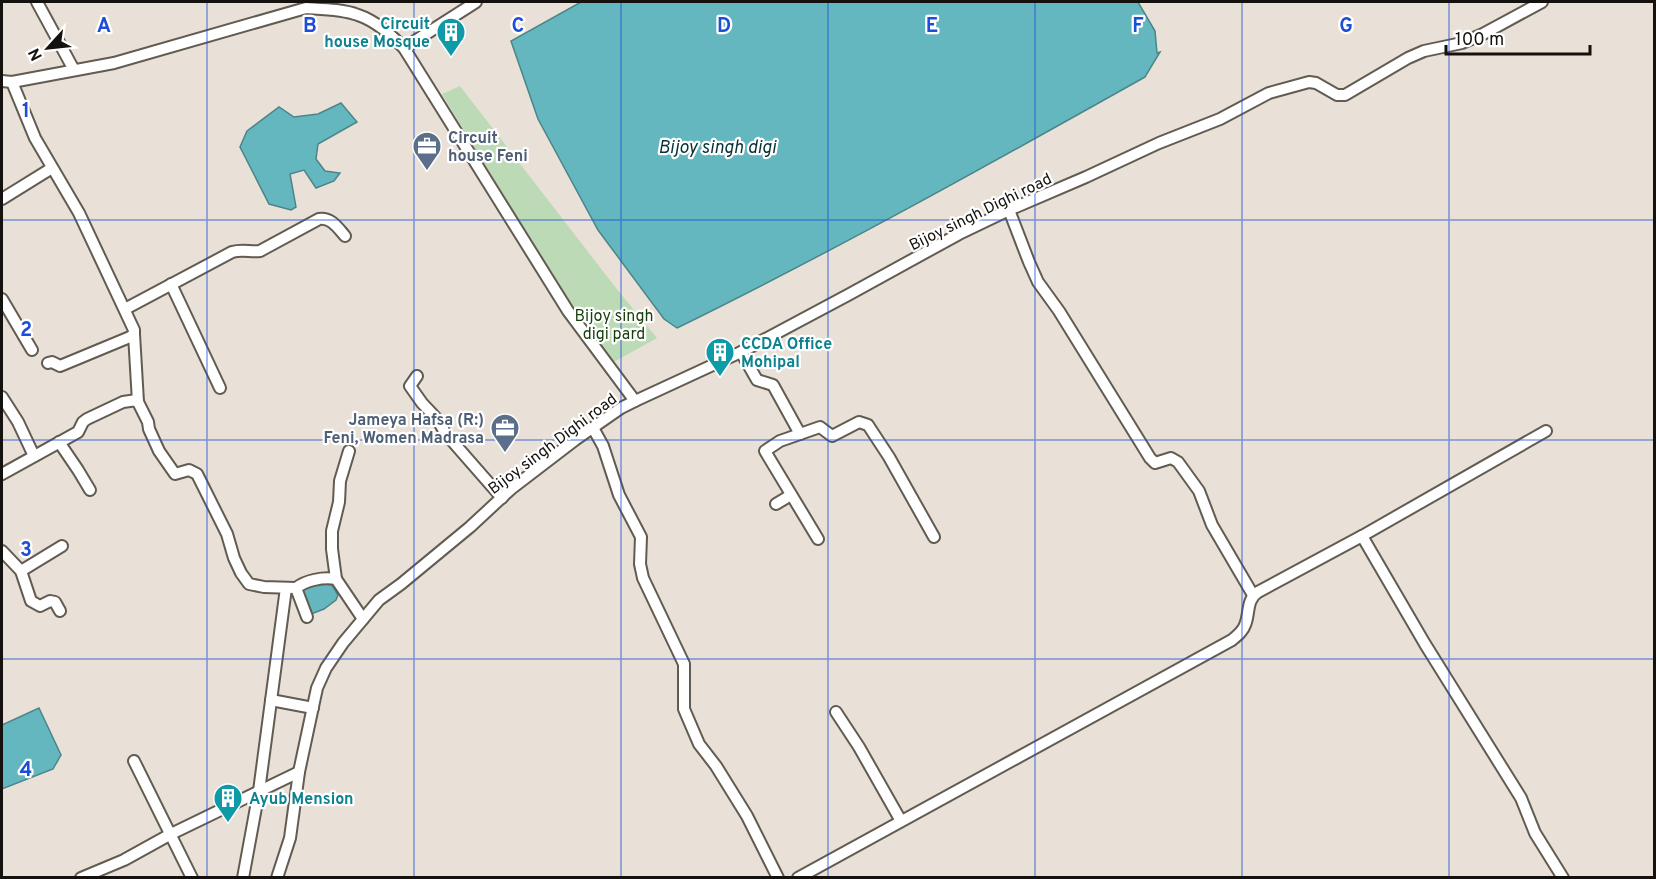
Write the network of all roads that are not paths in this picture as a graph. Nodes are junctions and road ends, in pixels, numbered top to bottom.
1 (37, 2) edge
2 (476, 2) edge
3 (1542, 2) edge
4 (311, 5) edge
5 (462, 5) edge
6 (404, 48) junction
7 (74, 70) junction
8 (7, 81) edge
9 (52, 168) junction
10 (2, 199) edge
11 (1009, 210) junction
12 (345, 236) dead end
13 (171, 284) junction
14 (2, 299) edge
15 (125, 309) junction
16 (134, 334) junction
17 (32, 350) dead end
18 (741, 351) junction
19 (48, 363) dead end
20 (417, 376) dead end
21 (220, 388) dead end
22 (2, 397) edge
23 (635, 400) junction
24 (138, 402) junction
25 (593, 428) junction
26 (1546, 431) dead end
27 (800, 434) junction
28 (59, 442) junction
29 (349, 451) dead end
30 (34, 456) junction
31 (2, 474) edge
32 (90, 490) dead end
33 (791, 495) junction
34 (502, 498) junction
35 (776, 504) dead end
36 (1362, 536) junction
37 (934, 537) dead end
38 (818, 539) dead end
39 (62, 546) dead end
40 (2, 551) edge
41 (21, 571) junction
42 (336, 579) junction
43 (291, 588) junction
44 (1253, 595) junction
45 (60, 611) dead end
46 (307, 617) dead end
47 (363, 619) junction
48 (271, 700) junction
49 (313, 708) junction
50 (836, 712) dead end
51 (135, 760) dead end
52 (299, 772) junction
53 (259, 791) junction
54 (901, 821) junction
55 (171, 834) junction
56 (81, 878) edge
57 (192, 878) edge
58 (243, 878) edge
59 (277, 878) edge
60 (778, 878) edge
61 (798, 878) edge
62 (1563, 878) edge

1 - 7 street
2 - 5 street
3 - 11 street, Bijoy singh Dighi road
4 - 6 street
4 - 7 street
5 - 6 street
6 - 23 street
7 - 8 street
8 - 9 street
9 - 10 street
9 - 15 street
11 - 18 street, Bijoy singh Dighi road
11 - 44 street
12 - 13 street
13 - 15 street
13 - 21 street
14 - 17 street
15 - 16 street
16 - 19 street
16 - 24 street
18 - 23 street, Bijoy singh Dighi road
18 - 27 street
20 - 34 street
22 - 30 street
23 - 25 street, Bijoy singh Dighi road
24 - 28 street
24 - 43 street
25 - 34 street, Bijoy singh Dighi road
25 - 60 street
26 - 36 street
27 - 33 street
27 - 37 street
28 - 30 street
28 - 32 street
29 - 42 street
30 - 31 street
33 - 35 street
33 - 38 street
34 - 47 street, Bijoy singh Dighi road
36 - 44 street
36 - 62 street
39 - 41 street
40 - 41 street
41 - 45 street
42 - 43 street
42 - 47 street
43 - 46 street
43 - 48 street
44 - 54 street
47 - 49 street, Bijoy singh Dighi road
48 - 49 street
48 - 53 street
49 - 52 street, Bijoy singh Dighi road
50 - 54 street
51 - 55 street
52 - 53 street
52 - 59 street, Bijoy singh Dighi road
53 - 55 street
53 - 58 street
54 - 61 street
55 - 56 street
55 - 57 street

